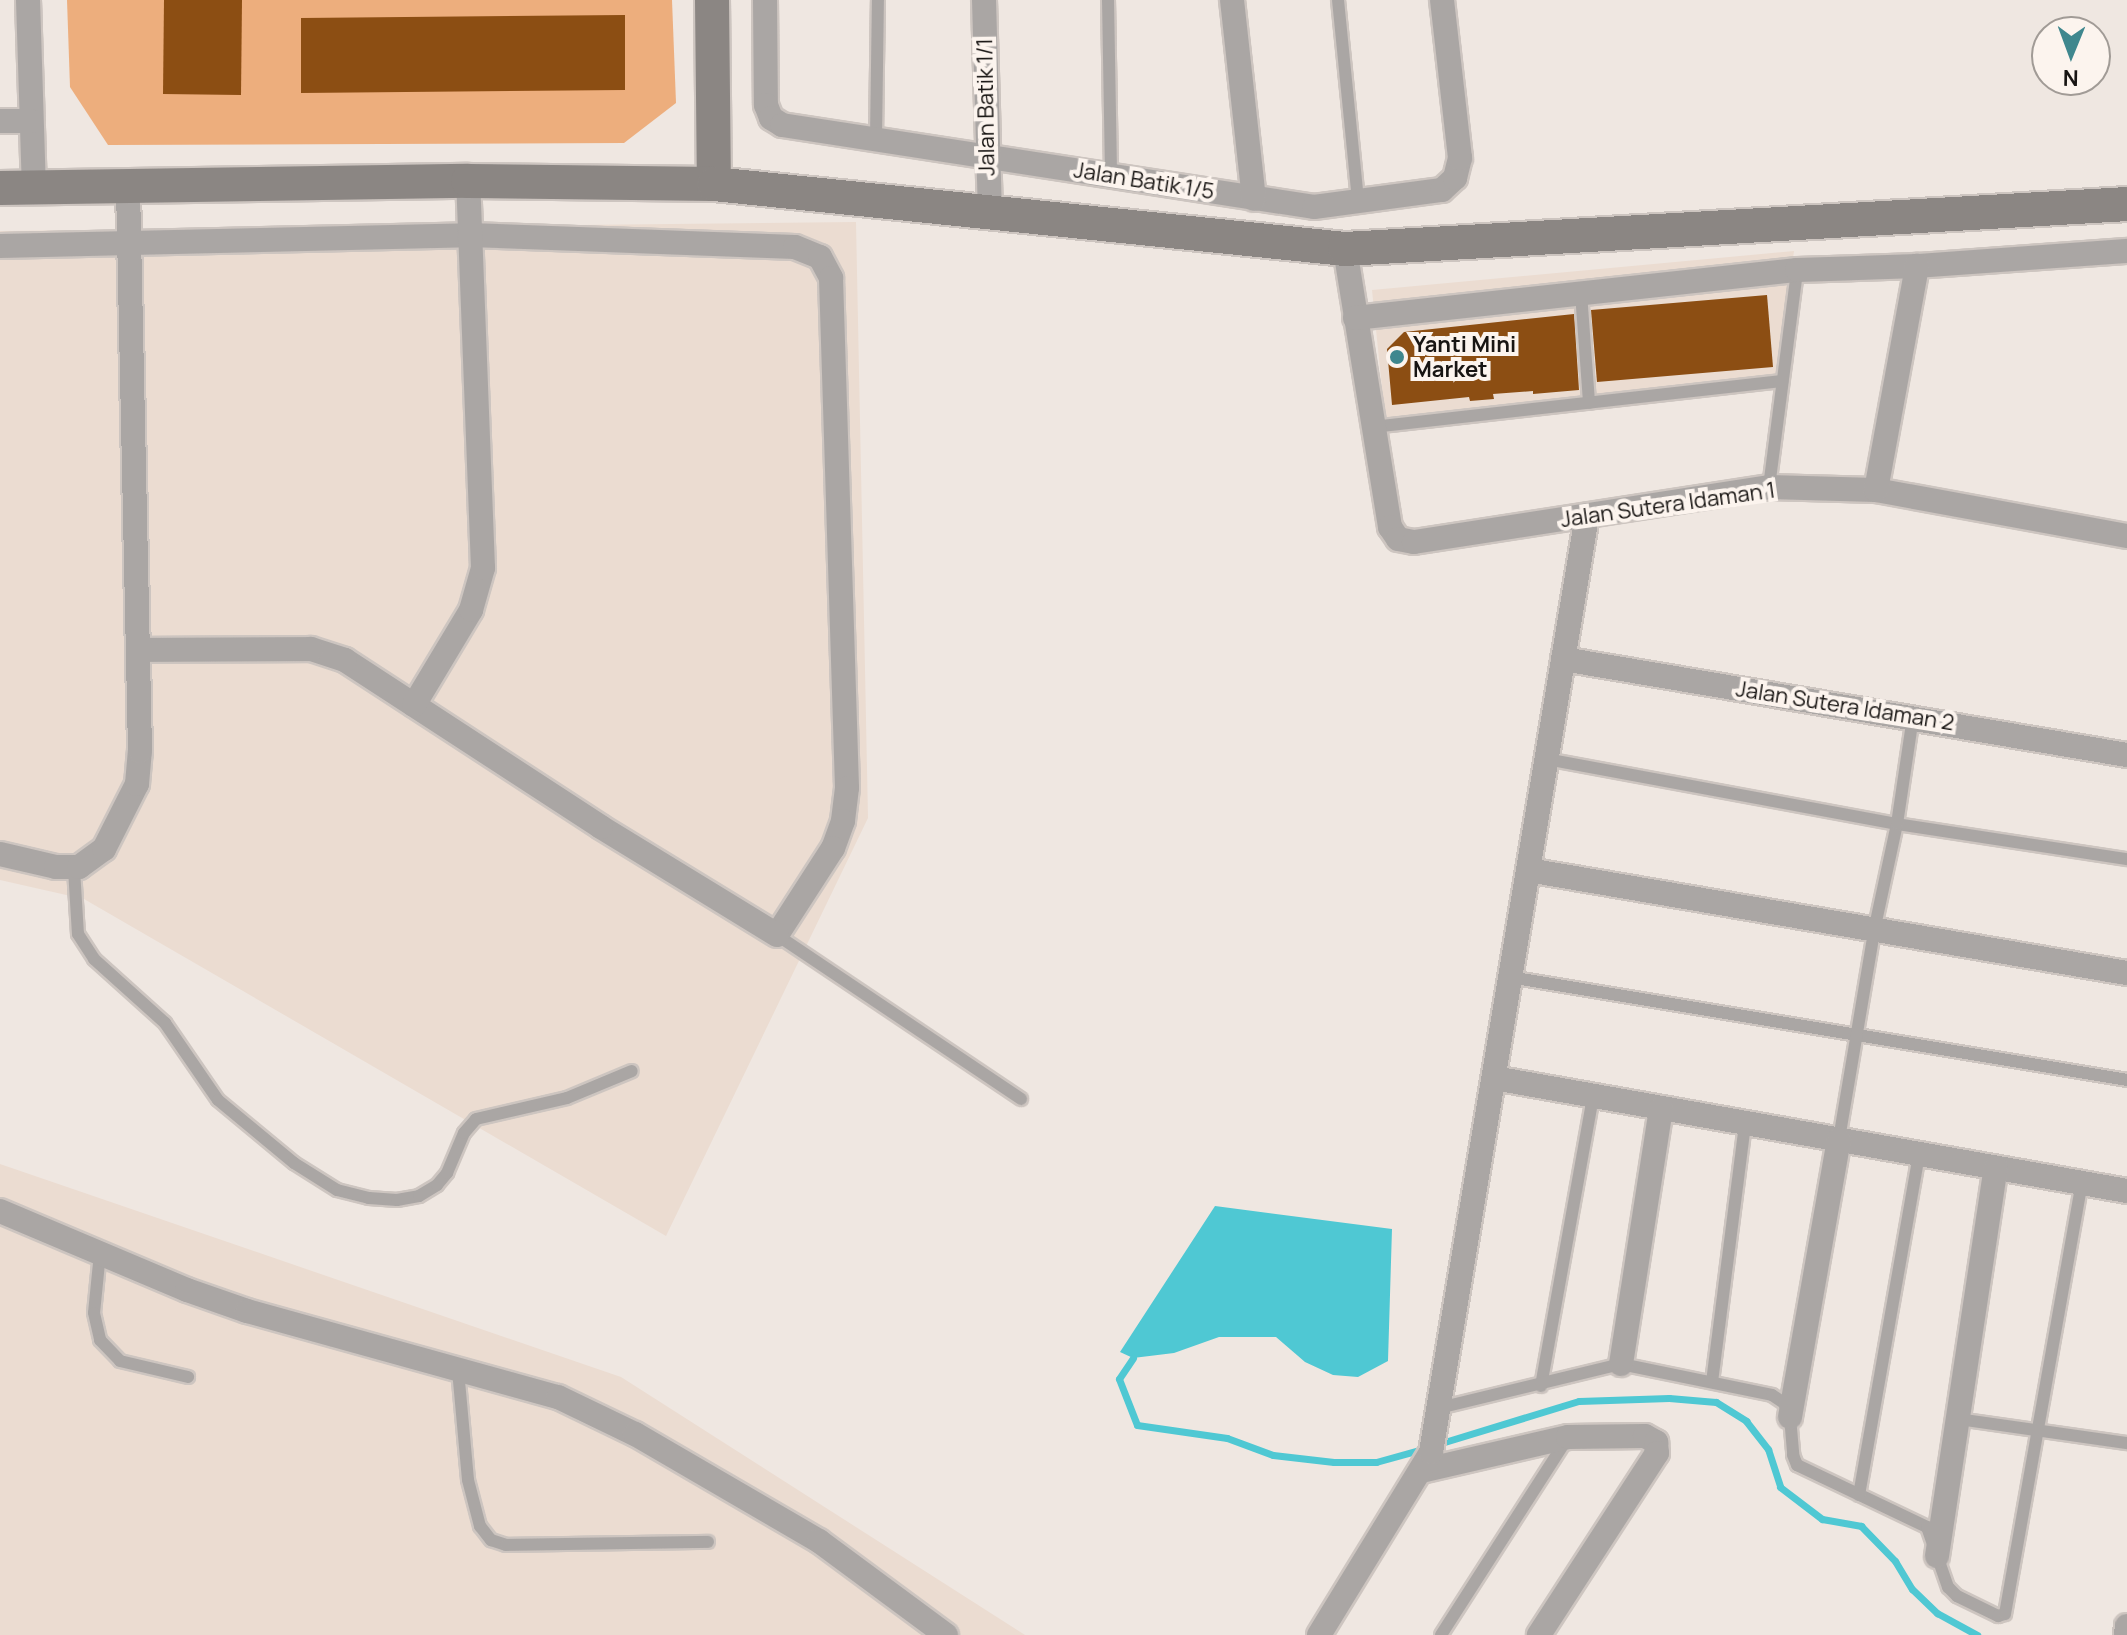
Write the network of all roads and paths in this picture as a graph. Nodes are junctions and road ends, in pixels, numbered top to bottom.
1 (28, 0) edge
2 (712, 0) edge
3 (765, 0) edge
4 (878, 0) edge
5 (984, 0) edge
6 (1108, 0) edge
7 (1232, 0) edge
8 (1338, 0) edge
9 (1442, 0) edge
10 (0, 121) edge
11 (31, 121) junction
12 (876, 138) junction
13 (987, 155) junction
14 (1111, 176) junction
15 (468, 181) junction
16 (714, 184) junction
17 (128, 187) junction
18 (0, 188) edge
19 (34, 188) junction
20 (1254, 199) junction
21 (1358, 202) junction
22 (2127, 204) edge
23 (990, 213) junction
24 (469, 235) junction
25 (128, 241) junction
26 (0, 246) edge
27 (1345, 249) junction
28 (2127, 251) edge
29 (1917, 266) junction
30 (1797, 270) junction
31 (1581, 293) junction
32 (1355, 318) junction
33 (1782, 381) junction
34 (1589, 403) junction
35 (1372, 427) junction
36 (1769, 487) junction
37 (1876, 490) junction
38 (1587, 516) junction
39 (2127, 536) edge
40 (138, 650) junction
41 (1563, 659) junction
42 (414, 705) junction
43 (1913, 717) junction
44 (2127, 755) edge
45 (1546, 759) junction
46 (1897, 824) junction
47 (0, 854) edge
48 (2127, 859) edge
49 (74, 869) junction
50 (1528, 870) junction
51 (1874, 931) junction
52 (777, 935) junction
53 (2127, 973) edge
54 (1509, 977) junction
55 (1855, 1036) junction
56 (632, 1071) dead end
57 (1494, 1078) junction
58 (2127, 1080) edge
59 (1593, 1096) junction
60 (1021, 1099) dead end
61 (1661, 1108) junction
62 (1745, 1123) junction
63 (1839, 1139) junction
64 (1919, 1153) junction
65 (1996, 1168) junction
66 (2082, 1183) junction
67 (2127, 1191) edge
68 (0, 1211) edge
69 (100, 1253) junction
70 (1621, 1364) junction
71 (458, 1370) junction
72 (188, 1377) dead end
73 (1712, 1382) junction
74 (1541, 1386) junction
75 (1790, 1417) junction
76 (1958, 1419) junction
77 (2038, 1430) junction
78 (1568, 1437) junction
79 (1431, 1440) junction
80 (2127, 1443) edge
81 (1859, 1495) junction
82 (708, 1542) dead end
83 (1937, 1556) junction
84 (2127, 1626) edge
85 (946, 1635) edge
86 (1319, 1635) edge
87 (1441, 1635) edge
88 (1539, 1635) edge
89 (2126, 1635) edge

1 - 11 street
2 - 16 street
3 - 12 street, Jalan Batik 1/5
4 - 12 lane
5 - 13 street, Jalan Batik 1/1
6 - 14 lane
7 - 20 street
8 - 21 lane
9 - 21 street, Jalan Batik 1/5
10 - 11 street
11 - 19 street
12 - 13 street, Jalan Batik 1/5
13 - 14 street, Jalan Batik 1/5
13 - 23 street, Jalan Batik 1/1
14 - 20 street, Jalan Batik 1/5
15 - 16 street
15 - 17 street
15 - 24 street
16 - 23 street
17 - 19 street
17 - 25 street
18 - 19 street
20 - 21 street, Jalan Batik 1/5
22 - 27 street
23 - 27 street
24 - 25 street
24 - 42 street
24 - 52 street
25 - 26 street
25 - 40 street
27 - 32 street
28 - 29 street
29 - 30 street
29 - 37 street
30 - 31 street
30 - 33 lane
31 - 32 street
31 - 34 lane
32 - 35 street
33 - 34 lane
33 - 36 lane
34 - 35 lane
35 - 38 street, Jalan Sutera Idaman 1
36 - 37 street, Jalan Sutera Idaman 1
36 - 38 street, Jalan Sutera Idaman 1
37 - 39 street, Jalan Sutera Idaman 1
38 - 41 street
40 - 42 street
40 - 49 street
41 - 43 street, Jalan Sutera Idaman 2
41 - 45 street
42 - 52 street
43 - 44 street, Jalan Sutera Idaman 2
43 - 46 lane
45 - 46 lane
45 - 50 street
46 - 48 lane
46 - 51 lane
47 - 49 street
49 - 56 lane
50 - 51 street
50 - 54 street
51 - 53 street
51 - 55 lane
52 - 60 lane
54 - 55 lane
54 - 57 street
55 - 58 lane
55 - 63 lane
57 - 59 street
57 - 79 street
59 - 61 street
59 - 74 lane
61 - 62 street
61 - 70 street
62 - 63 street
62 - 73 lane
63 - 64 street
63 - 75 street
64 - 65 street
64 - 81 lane
65 - 66 street
65 - 76 street
66 - 67 street
66 - 77 lane
68 - 69 street
69 - 71 street
69 - 72 lane
70 - 73 lane
70 - 74 lane
71 - 82 lane
71 - 85 street
73 - 75 lane
74 - 79 lane
75 - 81 lane
76 - 77 lane
76 - 83 street
77 - 80 lane
77 - 83 lane
78 - 79 street
78 - 87 lane
78 - 88 street
79 - 86 street
81 - 83 lane
84 - 89 street

